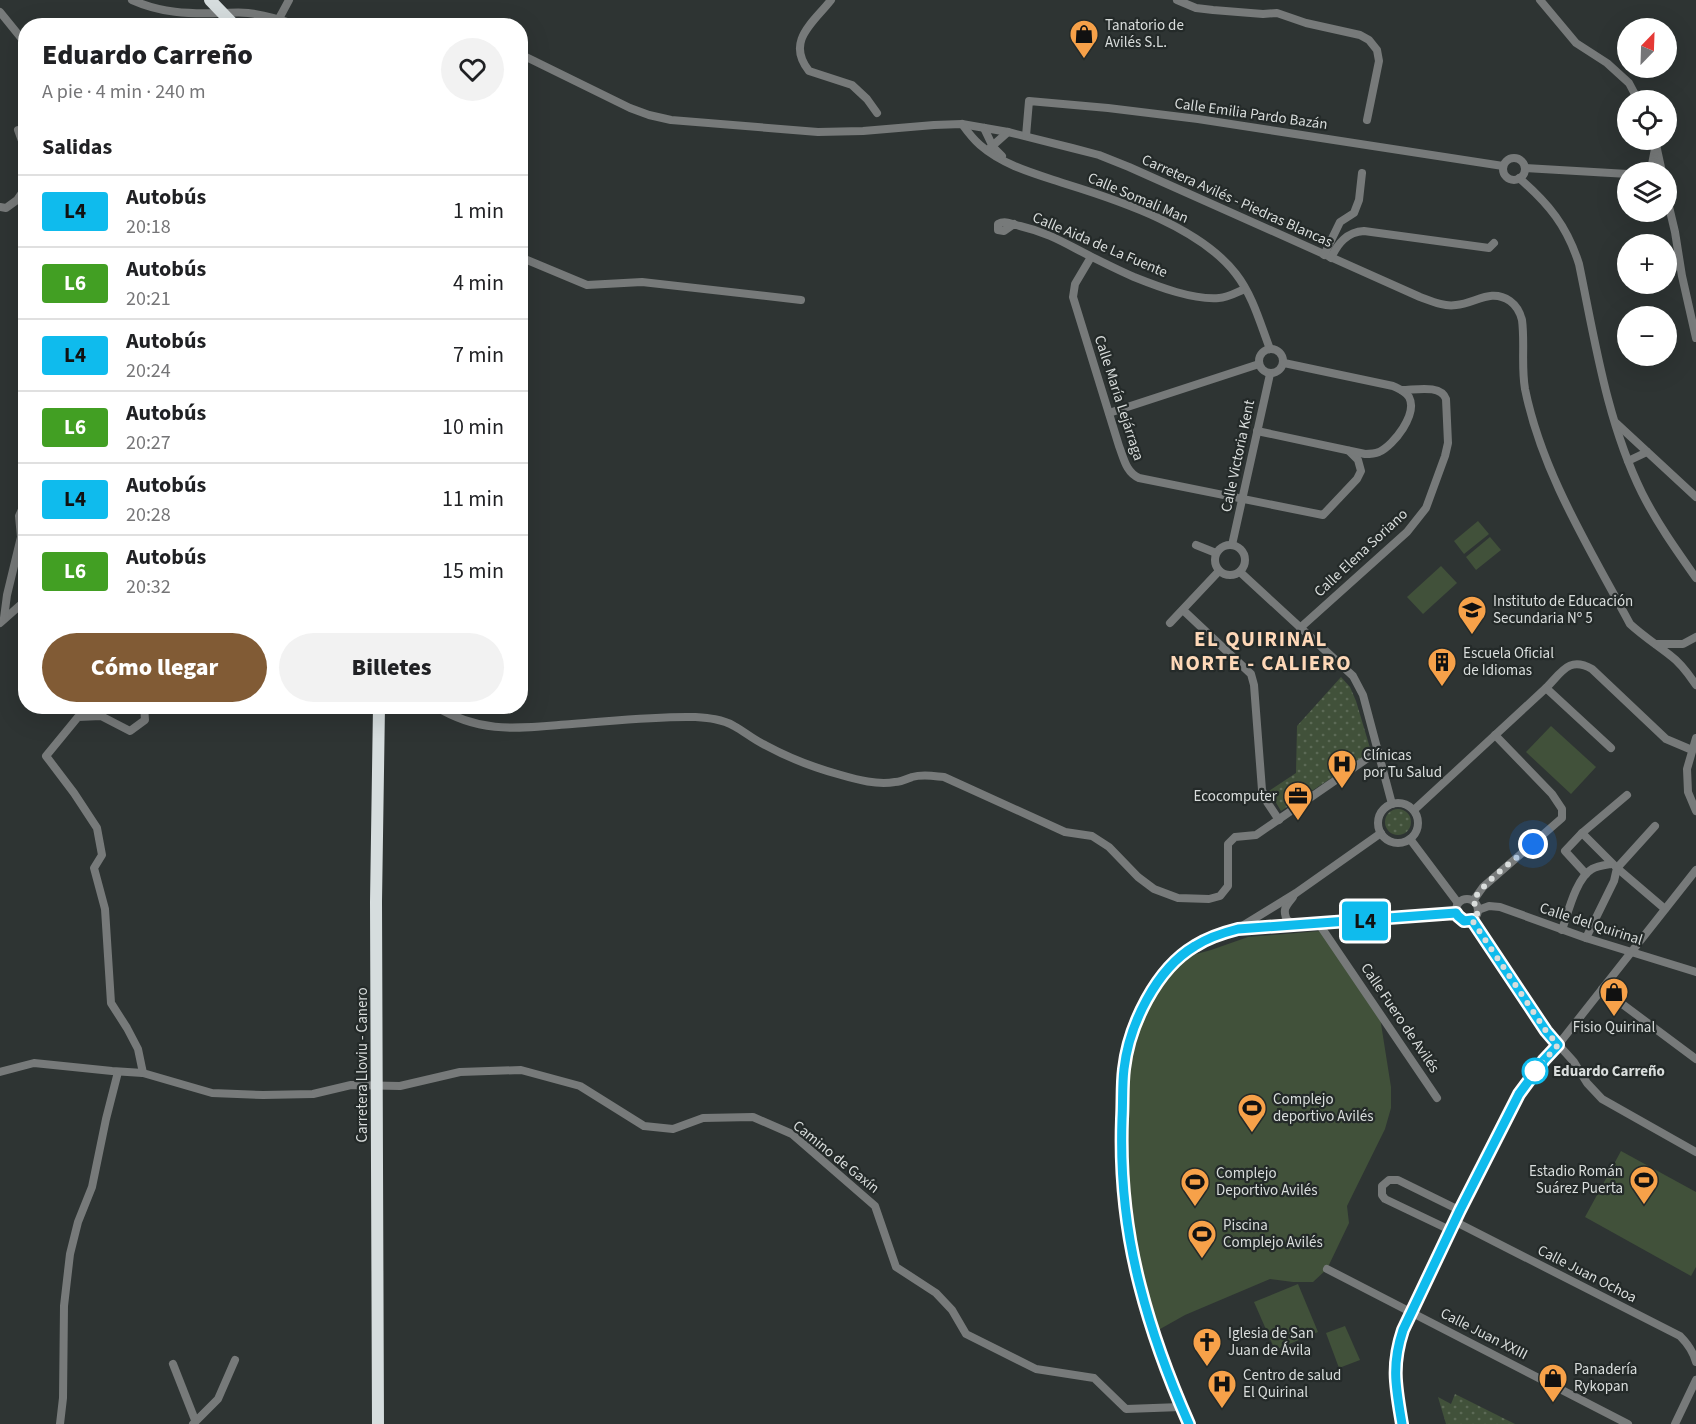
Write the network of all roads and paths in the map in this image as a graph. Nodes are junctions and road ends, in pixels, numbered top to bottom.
1 (132, 0) edge
2 (210, 0) edge
3 (289, 0) edge
4 (831, 0) edge
5 (1177, 0) edge
6 (1540, 0) edge
7 (0, 12) edge
8 (227, 18) edge
9 (264, 18) edge
10 (279, 18) edge
11 (18, 34) edge
12 (528, 58) edge
13 (1633, 90) edge
14 (877, 113) dead end
15 (1366, 120) dead end
16 (962, 124) junction
17 (984, 128) junction
18 (1008, 132) junction
19 (1026, 136) junction
20 (986, 147) junction
21 (1503, 166) junction
22 (1525, 168) junction
23 (1362, 172) dead end
24 (1617, 173) edge
25 (1519, 178) junction
26 (18, 199) edge
27 (0, 207) edge
28 (1673, 222) edge
29 (1014, 224) dead end
30 (1494, 243) dead end
31 (1327, 256) junction
32 (1091, 257) junction
33 (528, 260) edge
34 (1245, 289) junction
35 (801, 300) dead end
36 (1696, 338) edge
37 (1270, 349) junction
38 (1284, 363) junction
39 (1259, 364) junction
40 (1270, 374) junction
41 (1402, 390) junction
42 (1109, 413) junction
43 (1614, 421) junction
44 (1257, 431) junction
45 (1349, 451) junction
46 (1647, 452) junction
47 (1628, 462) junction
48 (1696, 497) edge
49 (1242, 498) junction
50 (1196, 544) dead end
51 (1232, 545) junction
52 (18, 550) edge
53 (1216, 553) junction
54 (1219, 571) junction
55 (1240, 572) junction
56 (1696, 578) edge
57 (18, 607) edge
58 (1183, 610) junction
59 (2, 621) edge
60 (1170, 623) dead end
61 (1300, 628) junction
62 (1696, 638) edge
63 (1654, 644) junction
64 (1696, 686) edge
65 (1546, 688) junction
66 (145, 714) edge
67 (379, 714) edge
68 (447, 714) edge
69 (1495, 735) junction
70 (1696, 738) edge
71 (1611, 748) dead end
72 (1692, 750) junction
73 (1378, 752) junction
74 (1627, 795) dead end
75 (1392, 804) junction
76 (1413, 810) junction
77 (1696, 811) edge
78 (1279, 820) junction
79 (1655, 826) dead end
80 (1381, 833) junction
81 (1582, 833) junction
82 (1410, 839) junction
83 (1614, 866) junction
84 (1696, 870) edge
85 (1586, 874) junction
86 (1296, 893) junction
87 (1473, 901) junction
88 (1458, 903) junction
89 (1665, 909) junction
90 (1478, 910) junction
91 (1456, 913) junction
92 (1472, 920) junction
93 (1319, 924) junction
94 (1297, 925) junction
95 (1238, 929) junction
96 (1562, 930) junction
97 (1586, 938) junction
98 (1631, 952) junction
99 (1696, 972) edge
100 (1602, 989) junction
101 (1558, 1045) junction
102 (1696, 1059) edge
103 (0, 1072) edge
104 (118, 1072) junction
105 (143, 1072) junction
106 (1437, 1098) dead end
107 (1696, 1152) edge
108 (1460, 1210) junction
109 (1454, 1221) junction
110 (1450, 1230) junction
111 (1327, 1269) dead end
112 (1411, 1312) junction
113 (1680, 1336) junction
114 (1696, 1344) edge
115 (235, 1360) dead end
116 (1696, 1362) edge
117 (173, 1364) dead end
118 (1696, 1380) edge
119 (1181, 1407) junction
120 (194, 1422) edge
121 (60, 1424) edge
122 (378, 1424) edge
123 (1189, 1424) edge
124 (1402, 1424) edge
125 (1628, 1424) edge
126 (1675, 1424) edge

1 - 9 street
2 - 8 highway
3 - 10 street
4 - 14 street
5 - 15 street
6 - 13 street
7 - 11 street
12 - 16 street, Carretera Avilés - Piedras Blancas
16 - 17 street, Carretera Avilés - Piedras Blancas
16 - 20 street, Calle Somali Man
17 - 18 street, Carretera Avilés - Piedras Blancas
17 - 20 street
17 - 20 street
18 - 19 street, Carretera Avilés - Piedras Blancas
18 - 20 street
19 - 21 street, Calle Emilia Pardo Bazán
19 - 31 street, Carretera Avilés - Piedras Blancas
20 - 34 street, Calle Somali Man
21 - 22 street
21 - 25 street
22 - 24 street
22 - 25 street
23 - 31 street
25 - 43 street
26 - 27 street
28 - 36 street
29 - 32 street, Calle Aida de La Fuente
30 - 31 street
31 - 63 street, Carretera Avilés - Piedras Blancas
32 - 34 street, Calle Aida de La Fuente
32 - 42 street, Calle María Lejárraga
33 - 35 street
34 - 37 street, Calle Somali Man
37 - 38 street
37 - 39 street
38 - 40 street
38 - 41 street
39 - 40 street
39 - 42 street
40 - 44 street, Calle Victoria Kent
41 - 45 street
41 - 61 street, Calle Elena Soriano
42 - 49 street, Calle María Lejárraga
43 - 46 street
43 - 47 street
44 - 45 street
44 - 49 street, Calle Victoria Kent
45 - 49 street
46 - 47 street
46 - 48 street
47 - 56 street
49 - 51 street, Calle Victoria Kent
50 - 53 street
51 - 53 street
51 - 55 street
52 - 59 street
53 - 54 street
54 - 55 street
54 - 58 street
55 - 61 street
57 - 59 street
58 - 60 street
58 - 78 street
61 - 73 street
62 - 63 street
63 - 64 street, Carretera Avilés - Piedras Blancas
65 - 69 street
65 - 71 street
65 - 72 street
66 - 105 street
67 - 122 highway, Carretera Lloviu - Canero
68 - 78 street
69 - 76 street
69 - 87 street
70 - 72 street
72 - 77 street
73 - 75 street
73 - 78 street
74 - 81 street
75 - 76 street
75 - 80 street
76 - 82 street
79 - 83 street
80 - 82 street
80 - 86 street
81 - 83 street
81 - 85 street
82 - 88 street
83 - 85 street
83 - 89 street
83 - 97 street
84 - 89 street
85 - 96 street
86 - 94 street
86 - 95 street
87 - 88 street
87 - 90 street
88 - 91 street
89 - 98 street
90 - 92 street
90 - 96 street, Calle del Quirinal
91 - 92 street
91 - 93 street
92 - 101 street
93 - 94 street
93 - 106 street, Calle Fuero de Avilés
94 - 95 street
95 - 119 street
96 - 97 street, Calle del Quirinal
97 - 98 street, Calle del Quirinal
98 - 99 street, Calle del Quirinal
98 - 100 street
100 - 101 street
100 - 102 street
101 - 107 street
101 - 108 street
103 - 104 street, Camino de Gaxín
104 - 105 street, Camino de Gaxín
104 - 121 street
105 - 119 street, Camino de Gaxín
108 - 109 street
108 - 110 street
109 - 110 street
109 - 113 street, Calle Juan Ochoa
110 - 112 street
111 - 112 street, Calle Juan XXIII
112 - 124 street
112 - 125 street, Calle Juan XXIII
113 - 114 street, Calle Juan Ochoa
113 - 116 street
115 - 120 street
117 - 120 street
118 - 126 street
119 - 123 street

